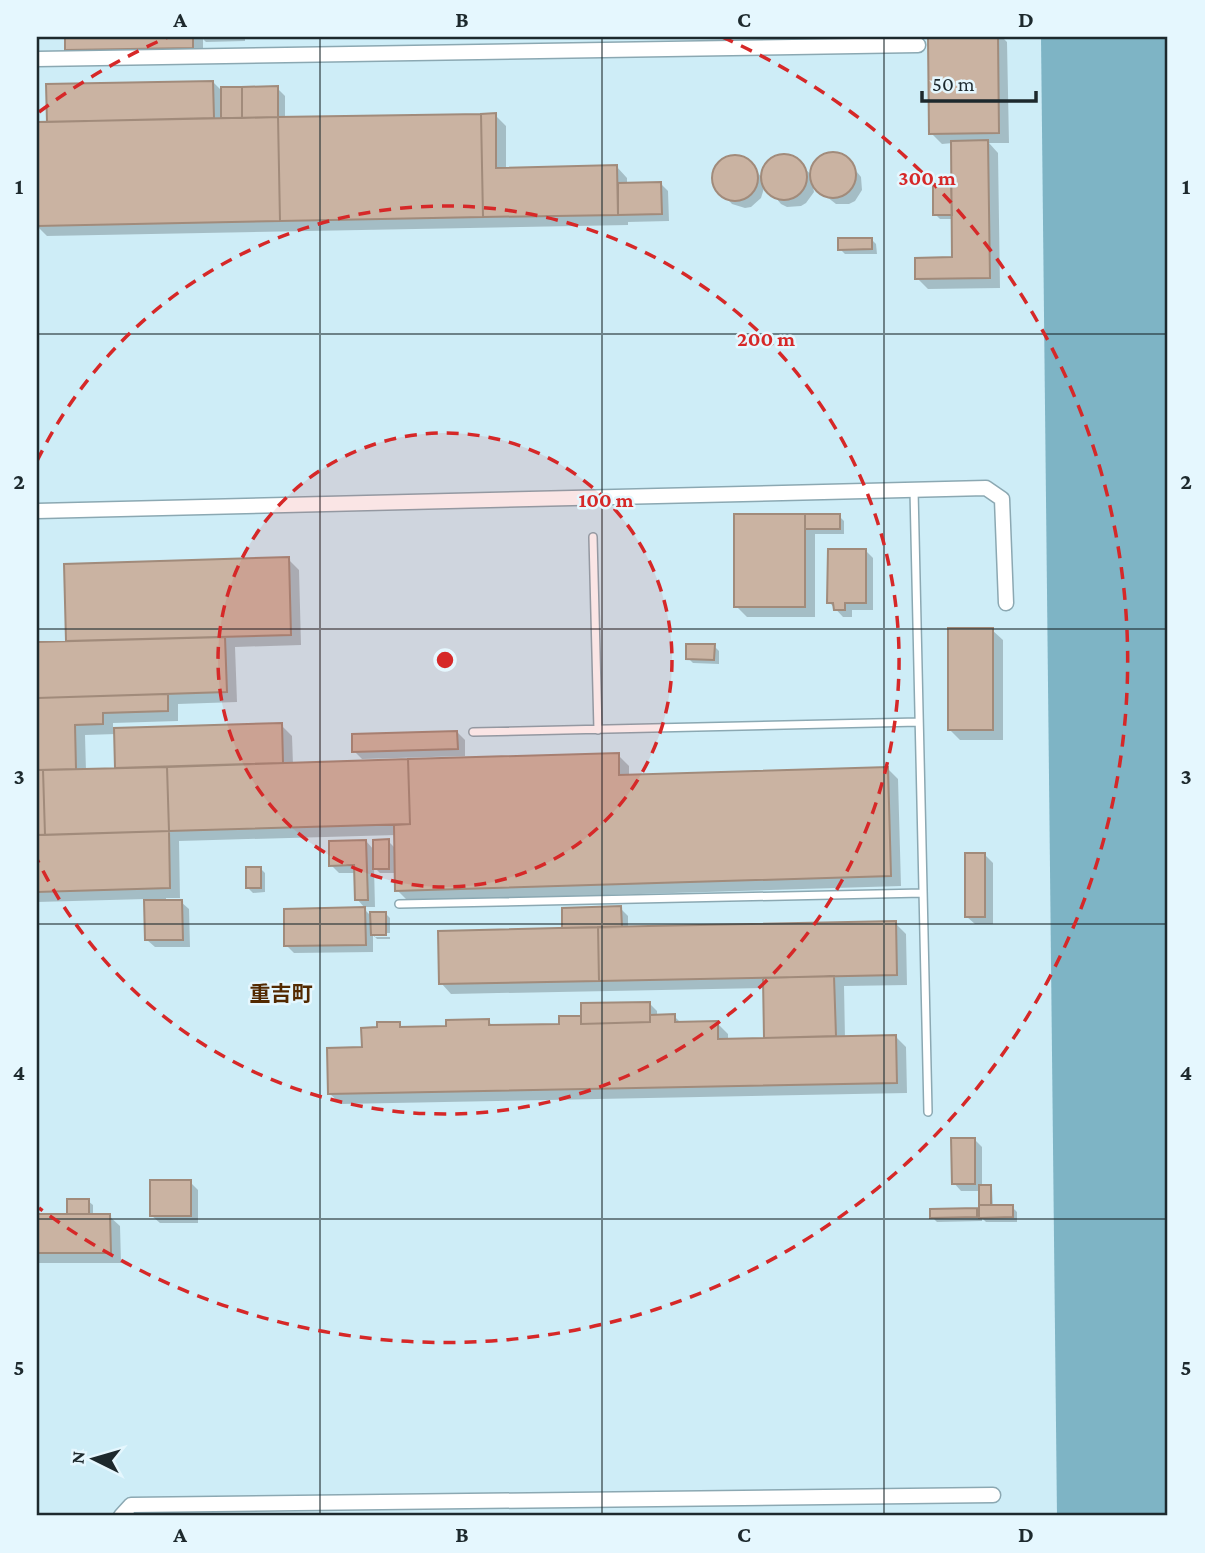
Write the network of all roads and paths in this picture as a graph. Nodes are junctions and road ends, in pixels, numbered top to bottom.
1 (918, 45) dead end
2 (37, 59) edge
3 (914, 490) junction
4 (37, 511) edge
5 (593, 537) dead end
6 (1006, 603) dead end
7 (919, 722) junction
8 (598, 730) junction
9 (473, 733) dead end
10 (923, 893) junction
11 (399, 904) dead end
12 (928, 1112) dead end
13 (993, 1495) dead end
14 (121, 1516) edge

1 - 2 street
3 - 4 street
3 - 6 street
3 - 7 lane
5 - 8 lane
7 - 8 lane
7 - 10 lane
8 - 9 lane
10 - 11 lane
10 - 12 lane
13 - 14 street

